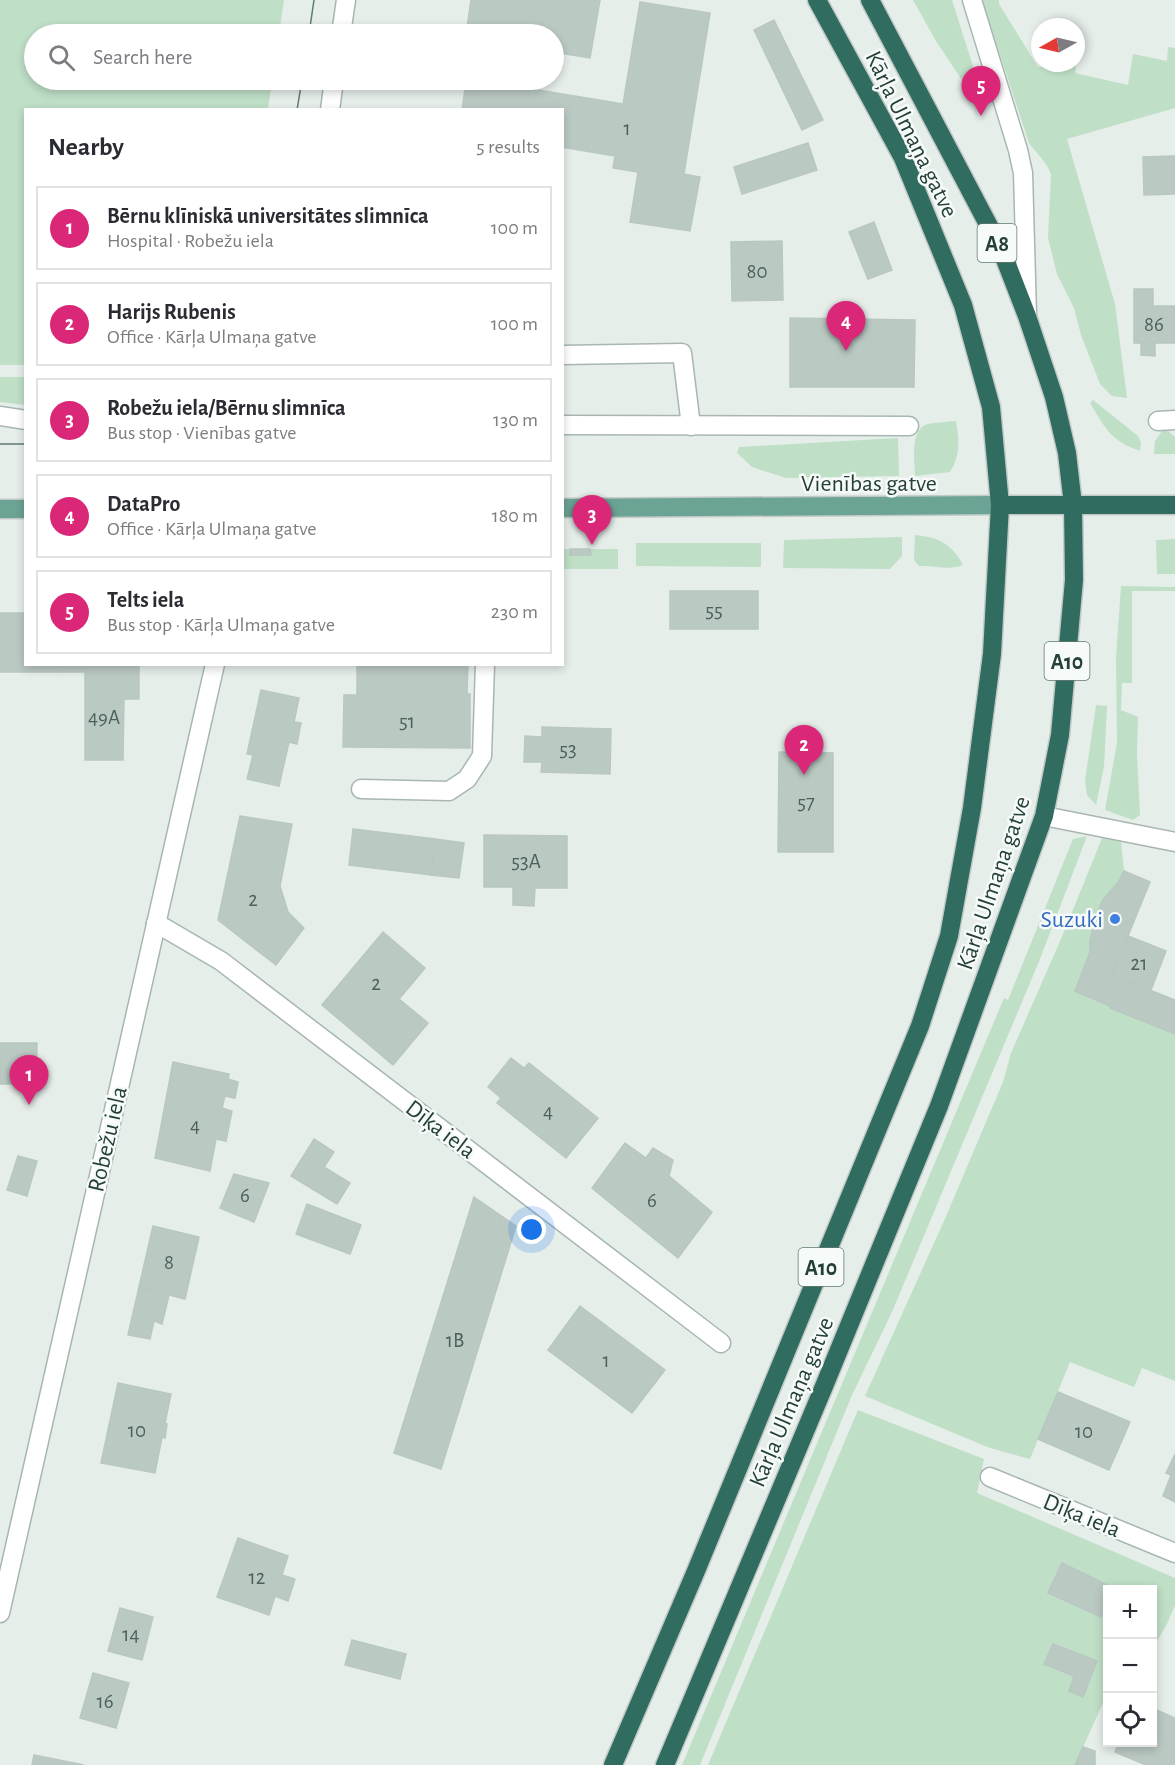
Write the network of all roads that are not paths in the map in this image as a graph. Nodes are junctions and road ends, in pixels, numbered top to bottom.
1 (346, 0) edge
2 (817, 0) edge
3 (870, 0) edge
4 (972, 0) edge
5 (342, 24) edge
6 (333, 90) edge
7 (330, 108) edge
8 (1027, 316) junction
9 (564, 355) edge
10 (0, 416) edge
11 (24, 420) edge
12 (564, 425) edge
13 (691, 426) junction
14 (909, 426) dead end
15 (1000, 505) junction
16 (1073, 505) junction
17 (1175, 505) edge
18 (564, 508) edge
19 (0, 509) edge
20 (24, 509) edge
21 (215, 666) edge
22 (485, 666) edge
23 (361, 789) dead end
24 (1044, 816) junction
25 (1175, 842) edge
26 (156, 923) junction
27 (722, 1343) dead end
28 (990, 1477) dead end
29 (1175, 1553) edge
30 (0, 1613) edge
31 (613, 1765) edge
32 (665, 1765) edge

1 - 5 street
2 - 15 highway, Kārļa Ulmaņa gatve / A8
3 - 8 highway, Kārļa Ulmaņa gatve / A8
4 - 8 street
6 - 7 street
8 - 16 highway, Kārļa Ulmaņa gatve / A8
9 - 13 street
10 - 11 street
12 - 13 street
13 - 14 street
15 - 16 highway, Vienības gatve
15 - 18 main road, Vienības gatve
15 - 31 highway, Kārļa Ulmaņa gatve / A10
16 - 17 highway, Vienības gatve
16 - 24 highway, Kārļa Ulmaņa gatve / A10
19 - 20 main road
21 - 26 street, Robežu iela
22 - 23 street
24 - 25 street
24 - 32 highway, Kārļa Ulmaņa gatve / A10
26 - 27 street, Dīķa iela
26 - 30 street, Robežu iela
28 - 29 street, Dīķa iela

